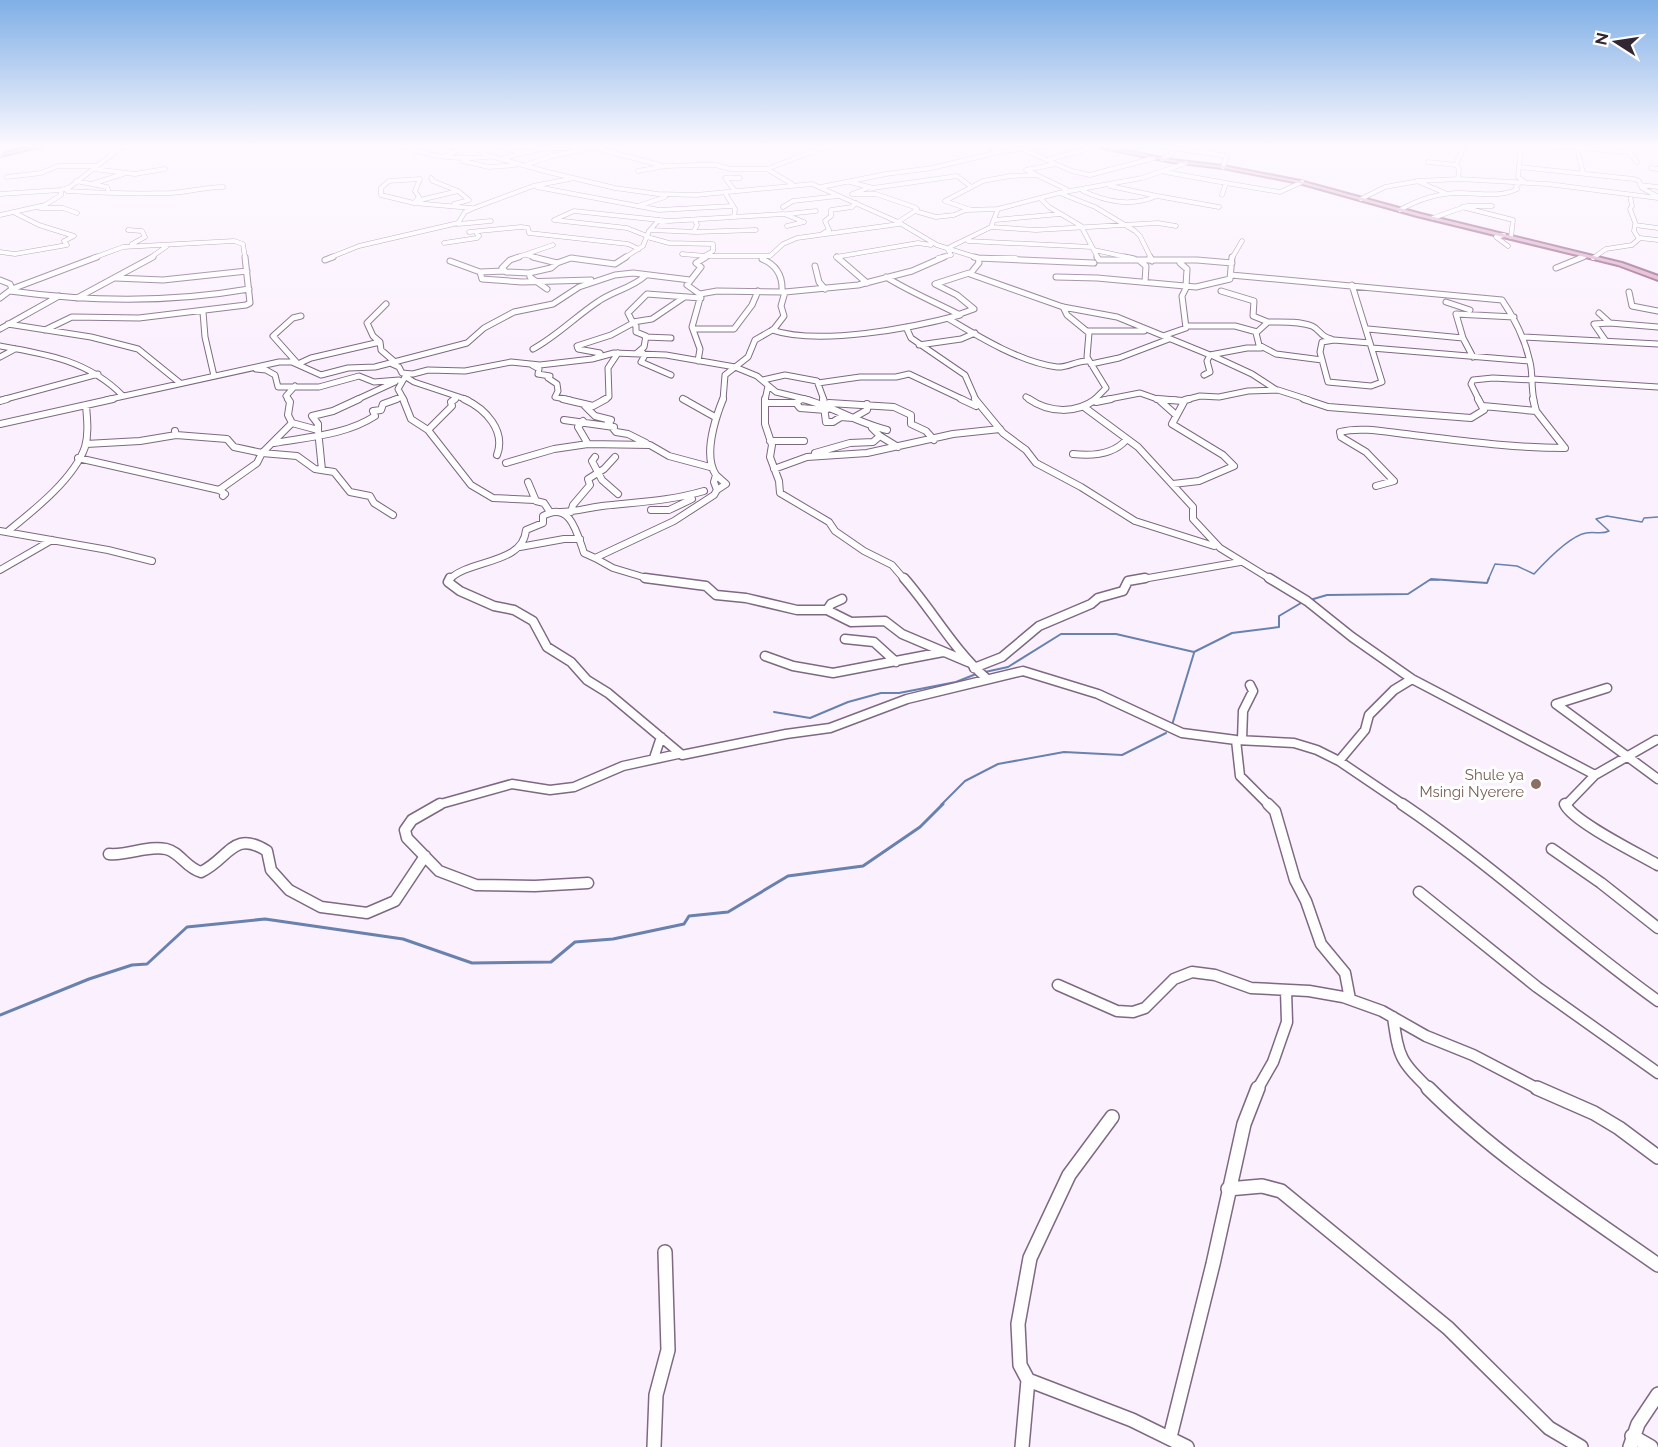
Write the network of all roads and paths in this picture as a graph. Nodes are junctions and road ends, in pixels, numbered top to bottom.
1 (14, 213) edge
2 (465, 213) edge
3 (572, 213) edge
4 (595, 213) edge
5 (660, 213) edge
6 (670, 213) edge
7 (734, 213) edge
8 (800, 213) edge
9 (831, 213) edge
10 (876, 213) edge
11 (913, 213) edge
12 (923, 213) edge
13 (958, 213) edge
14 (997, 213) edge
15 (1060, 213) edge
16 (1104, 213) edge
17 (1410, 213) edge
18 (1447, 213) edge
19 (1484, 213) edge
20 (1631, 213) edge
21 (784, 214) junction
22 (1064, 214) junction
23 (732, 217) junction
24 (1433, 218) junction
25 (661, 219) junction
26 (695, 220) junction
27 (491, 222) dead end
28 (899, 223) junction
29 (457, 224) junction
30 (993, 224) junction
31 (1636, 225) junction
32 (787, 226) dead end
33 (1127, 226) junction
34 (1176, 226) dead end
35 (1082, 228) junction
36 (1658, 228) edge
37 (128, 230) dead end
38 (650, 230) junction
39 (756, 230) dead end
40 (469, 232) dead end
41 (698, 232) junction
42 (477, 233) junction
43 (821, 234) junction
44 (647, 236) junction
45 (1507, 236) junction
46 (923, 237) junction
47 (1638, 237) junction
48 (1658, 240) edge
49 (965, 241) junction
50 (1242, 241) dead end
51 (444, 243) dead end
52 (918, 243) junction
53 (553, 245) dead end
54 (167, 246) junction
55 (938, 246) junction
56 (1508, 246) dead end
57 (123, 248) junction
58 (1093, 248) junction
59 (639, 249) junction
60 (948, 250) junction
61 (0, 252) edge
62 (682, 254) dead end
63 (526, 255) junction
64 (706, 256) junction
65 (759, 256) junction
66 (1585, 256) junction
67 (978, 258) junction
68 (1593, 258) junction
69 (325, 260) dead end
70 (450, 261) dead end
71 (1139, 261) junction
72 (1152, 261) junction
73 (619, 262) junction
74 (1180, 262) dead end
75 (557, 263) junction
76 (1094, 263) dead end
77 (1232, 263) junction
78 (815, 266) dead end
79 (1556, 268) dead end
80 (504, 271) junction
81 (247, 272) junction
82 (480, 272) junction
83 (529, 273) junction
84 (623, 273) junction
85 (969, 273) junction
86 (1231, 275) junction
87 (645, 276) junction
88 (886, 277) junction
89 (1056, 277) dead end
90 (115, 278) junction
91 (1658, 278) edge
92 (0, 280) edge
93 (534, 280) junction
94 (598, 280) junction
95 (690, 280) junction
96 (1144, 282) junction
97 (867, 283) junction
98 (1353, 285) junction
99 (1186, 286) junction
100 (249, 289) junction
101 (547, 289) dead end
102 (825, 289) junction
103 (11, 290) junction
104 (758, 291) junction
105 (1221, 291) dead end
106 (784, 292) junction
107 (1629, 292) dead end
108 (59, 296) junction
109 (700, 296) junction
110 (0, 298) edge
111 (77, 298) junction
112 (683, 298) junction
113 (1446, 302) dead end
114 (386, 304) dead end
115 (1063, 307) junction
116 (1658, 311) edge
117 (203, 312) junction
118 (1599, 313) dead end
119 (960, 314) junction
120 (1491, 314) junction
121 (301, 316) dead end
122 (1514, 317) junction
123 (949, 319) junction
124 (1268, 322) junction
125 (633, 323) junction
126 (1610, 323) junction
127 (8, 324) junction
128 (1187, 326) junction
129 (906, 327) junction
130 (1658, 327) edge
131 (0, 329) edge
132 (693, 329) junction
133 (1368, 329) junction
134 (45, 330) junction
135 (772, 330) junction
136 (1088, 332) junction
137 (1152, 332) junction
138 (1257, 332) junction
139 (975, 333) junction
140 (645, 337) junction
141 (1523, 337) junction
142 (671, 338) dead end
143 (1166, 338) junction
144 (1463, 338) junction
145 (1334, 340) junction
146 (1605, 340) junction
147 (380, 342) junction
148 (1658, 344) edge
149 (919, 345) junction
150 (1372, 345) junction
151 (0, 346) edge
152 (1262, 348) junction
153 (15, 349) junction
154 (533, 349) dead end
155 (618, 353) junction
156 (640, 353) junction
157 (1211, 355) junction
158 (0, 357) edge
159 (1473, 357) junction
160 (597, 358) junction
161 (1322, 360) junction
162 (698, 361) junction
163 (1529, 361) junction
164 (1090, 362) junction
165 (393, 363) junction
166 (298, 364) junction
167 (532, 365) junction
168 (735, 367) junction
169 (244, 369) junction
170 (98, 375) junction
171 (671, 375) dead end
172 (1204, 375) dead end
173 (214, 376) junction
174 (403, 378) junction
175 (1532, 380) junction
176 (180, 383) junction
177 (766, 383) junction
178 (818, 383) junction
179 (295, 386) junction
180 (1658, 387) edge
181 (1276, 390) junction
182 (123, 396) junction
183 (457, 397) junction
184 (1026, 397) dead end
185 (402, 398) junction
186 (683, 399) dead end
187 (1157, 399) junction
188 (0, 401) edge
189 (798, 401) junction
190 (1183, 401) junction
191 (1096, 402) junction
192 (765, 403) junction
193 (867, 404) junction
194 (86, 405) junction
195 (584, 406) junction
196 (1483, 406) junction
197 (1084, 407) junction
198 (826, 408) junction
199 (981, 408) junction
200 (1536, 411) junction
201 (1176, 415) junction
202 (715, 417) junction
203 (853, 418) junction
204 (564, 420) dead end
205 (583, 421) junction
206 (292, 423) junction
207 (0, 424) edge
208 (868, 425) junction
209 (614, 428) junction
210 (1000, 429) junction
211 (428, 430) junction
212 (887, 430) dead end
213 (318, 432) junction
214 (880, 436) junction
215 (934, 440) junction
216 (1126, 440) junction
217 (770, 441) junction
218 (804, 441) dead end
219 (274, 442) junction
220 (86, 444) junction
221 (588, 444) junction
222 (650, 445) junction
223 (898, 447) junction
224 (262, 453) junction
225 (1073, 454) dead end
226 (497, 455) dead end
227 (596, 457) dead end
228 (615, 457) dead end
229 (807, 457) junction
230 (78, 458) junction
231 (506, 464) dead end
232 (710, 467) junction
233 (774, 469) junction
234 (322, 470) junction
235 (597, 474) junction
236 (716, 475) junction
237 (528, 482) dead end
238 (1173, 484) junction
239 (1376, 486) dead end
240 (704, 491) dead end
241 (715, 493) junction
242 (536, 500) junction
243 (590, 508) junction
244 (651, 510) dead end
245 (554, 512) junction
246 (571, 512) junction
247 (393, 515) dead end
248 (4, 532) edge
249 (580, 538) junction
250 (52, 540) junction
251 (520, 547) junction
252 (1220, 548) junction
253 (595, 558) junction
254 (152, 561) dead end
255 (1240, 562) junction
256 (0, 570) edge
257 (842, 599) dead end
258 (827, 610) junction
259 (846, 639) dead end
260 (944, 652) junction
261 (765, 656) dead end
262 (896, 662) junction
263 (968, 662) junction
264 (974, 668) junction
265 (986, 678) junction
266 (1412, 679) junction
267 (1250, 685) dead end
268 (1607, 688) dead end
269 (661, 737) junction
270 (1239, 740) junction
271 (1656, 740) dead end
272 (678, 754) junction
273 (1628, 757) junction
274 (654, 758) junction
275 (1339, 761) junction
276 (1595, 775) junction
277 (1658, 779) edge
278 (1552, 849) dead end
279 (109, 854) dead end
280 (424, 856) junction
281 (1658, 865) edge
282 (588, 883) dead end
283 (1419, 892) dead end
284 (1658, 928) edge
285 (1058, 985) dead end
286 (1286, 990) junction
287 (1350, 999) junction
288 (1658, 1000) edge
289 (1393, 1017) junction
290 (1658, 1073) edge
291 (1112, 1117) dead end
292 (1658, 1158) edge
293 (1228, 1189) junction
294 (665, 1252) dead end
295 (1658, 1265) edge
296 (1028, 1380) junction
297 (1658, 1394) edge
298 (1170, 1437) junction
299 (1631, 1441) edge
300 (654, 1447) edge
301 (1022, 1447) edge
302 (1187, 1447) edge
303 (1581, 1447) edge
304 (1651, 1447) edge

1 - 61 street
2 - 29 street
3 - 44 street
4 - 25 street
5 - 25 street
6 - 25 street
7 - 23 street
8 - 21 street
9 - 43 street
10 - 28 street
11 - 28 street
12 - 13 street
14 - 30 street
15 - 22 street
16 - 33 street
17 - 24 main road
18 - 24 street
19 - 45 street
20 - 31 street
21 - 23 street
21 - 32 street
22 - 30 street
22 - 35 street
23 - 26 street
24 - 45 main road
25 - 26 street
25 - 38 street
26 - 41 street
27 - 29 street
28 - 43 street
28 - 46 street
29 - 69 street
30 - 35 street
30 - 49 street
31 - 36 street
31 - 47 street
33 - 34 street
33 - 35 street
33 - 72 street
35 - 58 street
37 - 57 street
38 - 41 street
38 - 44 street
39 - 41 street
40 - 42 street
42 - 51 street
42 - 59 street
43 - 65 street
44 - 59 street
44 - 64 street
45 - 56 street
45 - 66 main road
46 - 52 street
46 - 55 street
47 - 48 street
47 - 68 street
49 - 58 street
49 - 60 street
50 - 77 street
52 - 55 street
52 - 97 street
53 - 63 street
54 - 57 street
54 - 81 street
54 - 90 street
55 - 60 street
57 - 103 street
58 - 71 street
58 - 71 street
59 - 73 street
60 - 67 street
60 - 88 street
62 - 64 street
63 - 75 street
63 - 80 street
64 - 65 street
64 - 95 street
65 - 106 street
66 - 68 main road
66 - 79 street
67 - 76 street
67 - 85 street
68 - 91 main road
70 - 82 street
71 - 72 street
71 - 96 street
72 - 77 street
73 - 75 street
73 - 84 street
74 - 99 street
75 - 83 street
77 - 86 street
78 - 102 street
80 - 82 street
80 - 83 street
81 - 90 street
81 - 100 street
82 - 93 street
83 - 93 street
84 - 87 street
84 - 94 street
85 - 115 street
85 - 119 street
86 - 98 street
86 - 99 street
87 - 95 street
87 - 154 street
88 - 97 street
88 - 119 street
89 - 96 street
90 - 111 street
92 - 103 street
93 - 94 street
93 - 101 street
94 - 165 street
95 - 109 street
96 - 99 street
97 - 102 street
98 - 122 street
98 - 133 street
99 - 128 street
100 - 111 street
100 - 117 street
102 - 106 street
103 - 108 street
103 - 110 street
104 - 106 street
104 - 109 street
104 - 132 street
105 - 124 street
106 - 135 street
107 - 116 street
108 - 111 street
108 - 127 street
109 - 112 street
109 - 132 street
112 - 125 street
112 - 125 street
113 - 120 street
114 - 147 street
115 - 136 street
115 - 137 street
117 - 134 street
117 - 173 street
118 - 126 street
119 - 123 street
120 - 122 street
120 - 144 street
121 - 166 street
122 - 141 street
123 - 129 street
123 - 139 street
124 - 138 street
124 - 145 street
125 - 140 street
125 - 160 street
126 - 130 street
126 - 146 street
127 - 131 street
127 - 134 street
128 - 138 street
128 - 143 street
129 - 135 street
129 - 149 street
132 - 162 street
133 - 144 street
133 - 150 street
134 - 176 street
135 - 168 street
136 - 137 street
136 - 164 street
137 - 143 street
138 - 152 street
139 - 149 street
139 - 164 street
140 - 142 street
140 - 156 street
141 - 146 street
141 - 163 street
143 - 157 street
143 - 164 street
144 - 159 street
145 - 150 street
145 - 161 street
146 - 148 street
147 - 165 street
147 - 166 street
149 - 199 street
150 - 159 street
150 - 161 street
151 - 153 street
152 - 157 street
152 - 161 street
153 - 158 street
153 - 170 street
155 - 156 street
155 - 160 street
155 - 195 street
156 - 162 street
156 - 171 street
157 - 172 street
157 - 181 street
159 - 163 street
160 - 167 street
162 - 168 street
163 - 175 street
164 - 191 street
165 - 166 street
165 - 167 street
166 - 169 street
167 - 195 street
168 - 177 street
168 - 202 street
169 - 173 street
169 - 179 street
170 - 182 street
170 - 188 street
173 - 176 street
174 - 179 street
174 - 183 street
174 - 185 street
174 - 213 street
175 - 180 street
175 - 196 street
175 - 200 street
176 - 182 street
177 - 178 street
177 - 189 street
177 - 192 street
178 - 198 street
178 - 199 street
179 - 206 street
181 - 190 street
181 - 196 street
182 - 194 street
183 - 211 street
183 - 226 street
184 - 197 street
185 - 211 street
185 - 213 street
186 - 202 street
187 - 190 street
187 - 191 street
187 - 201 street
189 - 192 street
189 - 198 street
190 - 201 street
191 - 197 street
192 - 217 street
193 - 198 street
193 - 203 street
193 - 215 street
194 - 207 street
194 - 220 street
195 - 209 street
196 - 200 street
197 - 216 street
198 - 203 street
198 - 203 street
199 - 210 street
200 - 239 street
201 - 238 street
202 - 232 street
203 - 208 street
204 - 205 street
205 - 209 street
205 - 221 street
206 - 213 street
206 - 219 street
208 - 212 street
208 - 214 street
209 - 222 street
210 - 215 street
210 - 252 street
211 - 242 street
213 - 219 street
213 - 234 street
214 - 223 street
214 - 229 street
215 - 223 street
216 - 225 street
216 - 238 street
217 - 218 street
217 - 233 street
219 - 224 street
220 - 224 street
220 - 230 street
221 - 222 street
221 - 231 street
222 - 232 street
223 - 229 street
224 - 230 street
224 - 234 street
227 - 235 street
228 - 235 street
229 - 233 street
230 - 248 street
232 - 236 street
233 - 263 street
234 - 247 street
235 - 243 street
235 - 246 street
236 - 241 street
236 - 241 street
237 - 242 street
238 - 252 street
240 - 243 street
241 - 244 street
241 - 253 street
242 - 245 street
243 - 246 street
245 - 246 street
245 - 249 street
245 - 251 street
248 - 250 street
249 - 251 street
249 - 253 street
250 - 254 street
250 - 256 street
251 - 269 street
252 - 255 street
253 - 258 street
255 - 264 street
255 - 266 street
257 - 258 street
258 - 260 street
259 - 262 street
260 - 262 street
260 - 263 street
261 - 262 street
263 - 264 street
264 - 265 street
265 - 270 street
265 - 272 street
266 - 275 street
266 - 276 street
267 - 270 street
268 - 273 street
269 - 272 street
269 - 274 street
270 - 275 street
270 - 287 street
271 - 273 street
272 - 274 street
273 - 276 street
273 - 277 street
274 - 280 street
275 - 288 street
276 - 281 street
278 - 284 street
279 - 280 street
280 - 282 street
283 - 290 street
285 - 286 street
286 - 287 street
286 - 293 street
287 - 289 street
289 - 292 street
289 - 295 street
291 - 296 street
293 - 298 street
293 - 303 street
294 - 300 street
296 - 298 street
296 - 301 street
297 - 299 street
298 - 302 street
299 - 304 street

